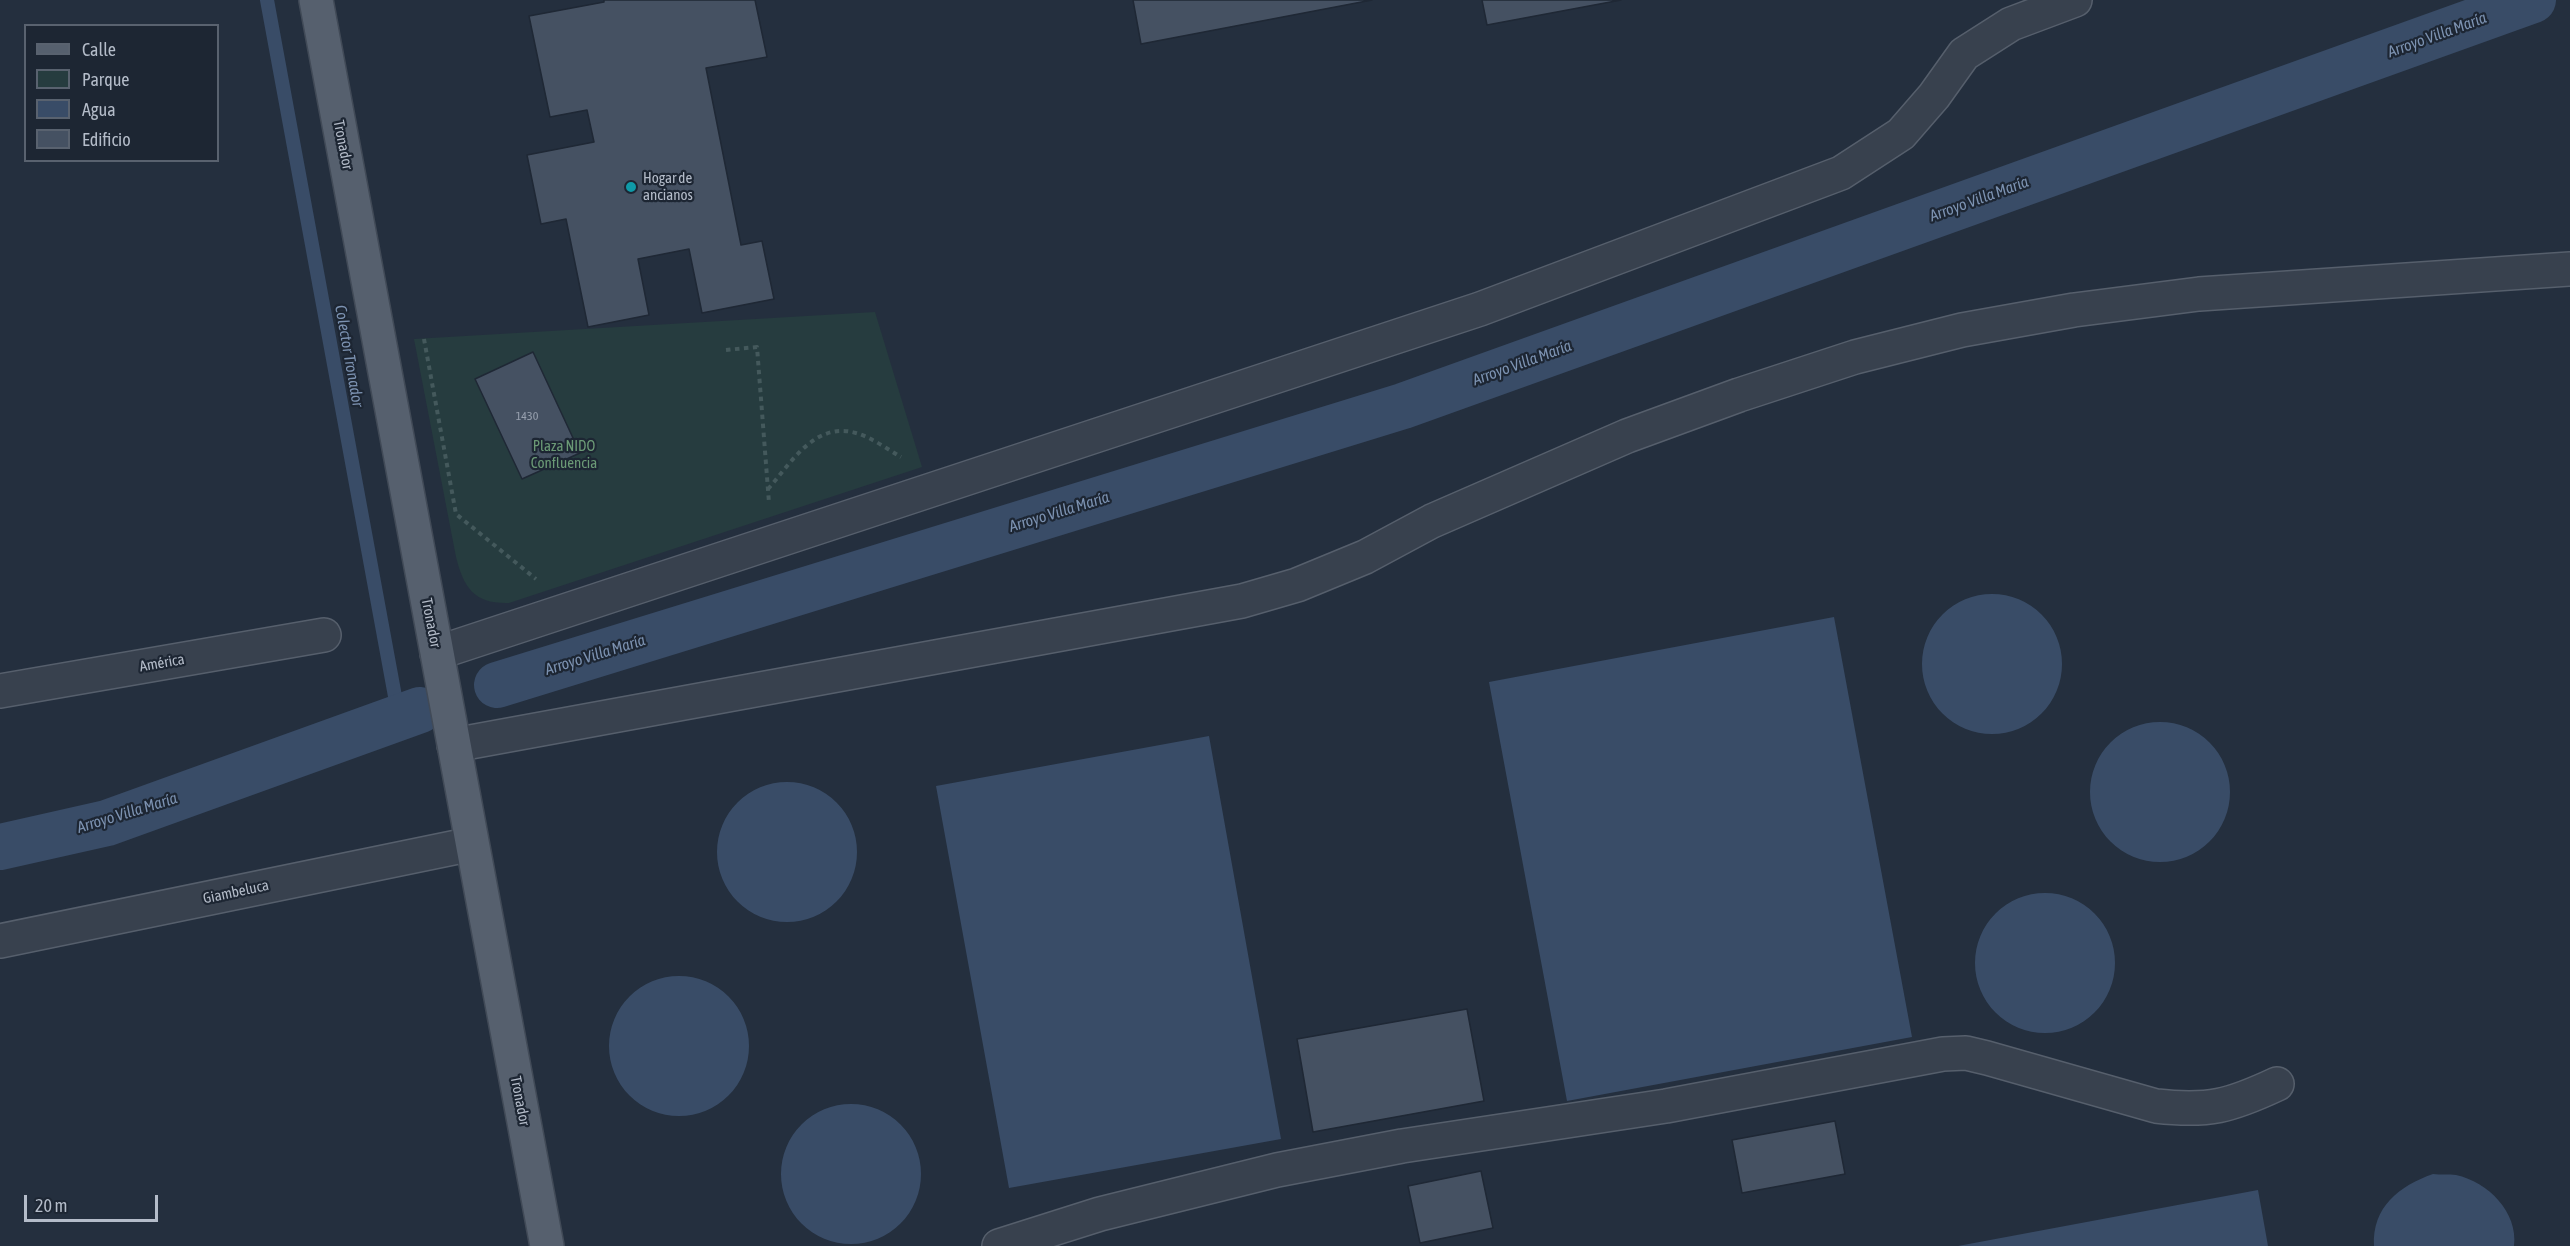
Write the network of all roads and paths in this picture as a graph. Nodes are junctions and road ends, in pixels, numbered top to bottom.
1 (316, 0) edge
2 (2075, 0) edge
3 (2570, 269) edge
4 (424, 339) dead end
5 (726, 350) dead end
6 (910, 462) dead end
7 (768, 490) junction
8 (780, 504) dead end
9 (540, 582) dead end
10 (324, 635) dead end
11 (437, 653) junction
12 (0, 691) edge
13 (454, 746) junction
14 (472, 844) junction
15 (0, 941) edge
16 (2277, 1084) dead end
17 (547, 1246) edge
18 (999, 1246) edge

1 - 11 main road, Tronador
2 - 11 street
3 - 13 street
4 - 9 path
5 - 7 path
6 - 7 path
7 - 8 path
10 - 12 street, América
11 - 13 main road, Tronador
13 - 14 main road, Tronador
14 - 15 street, Giambeluca
14 - 17 main road, Tronador
16 - 18 street

